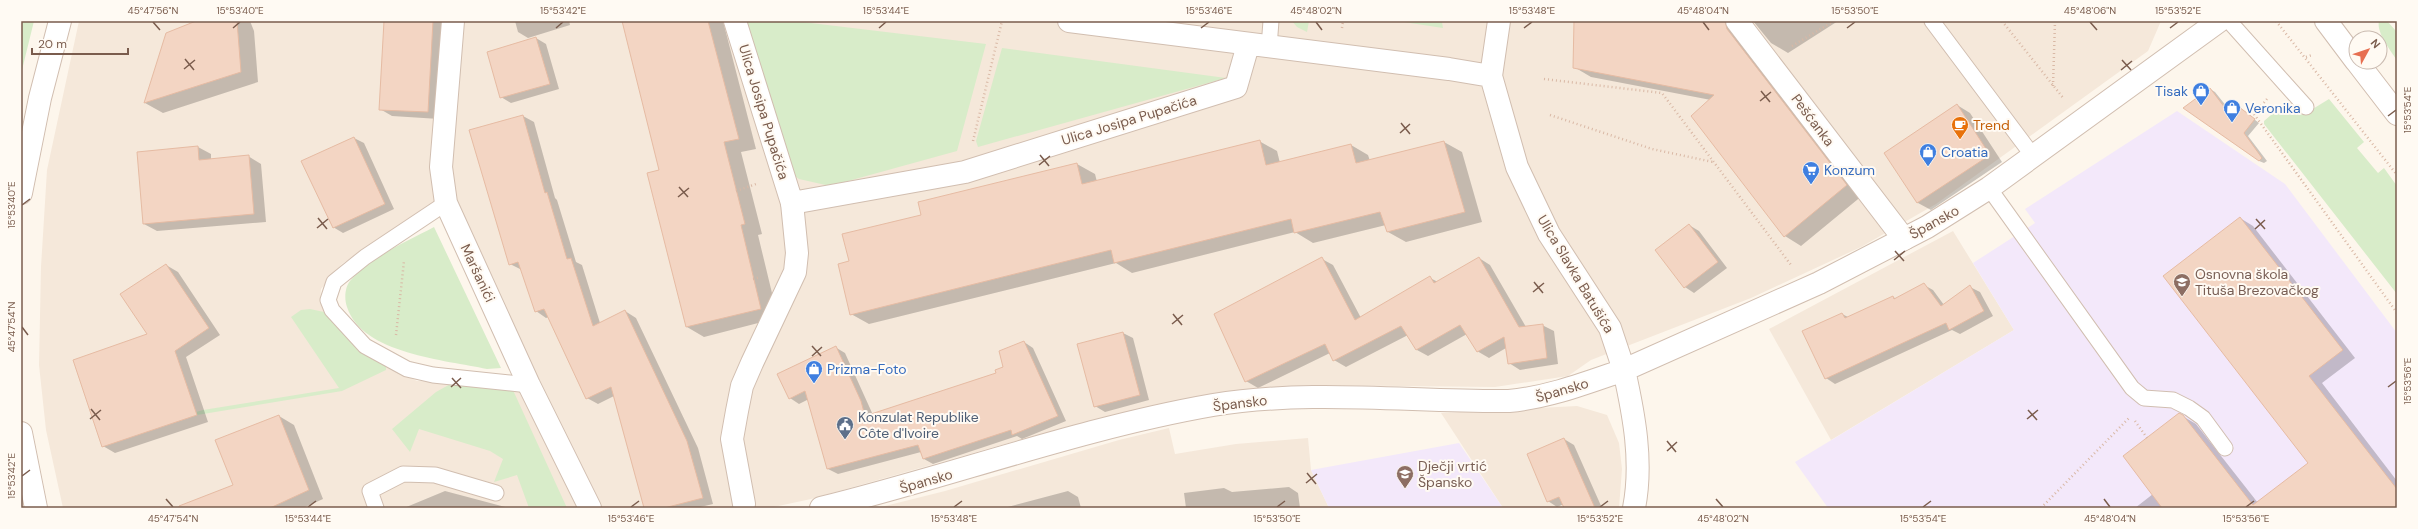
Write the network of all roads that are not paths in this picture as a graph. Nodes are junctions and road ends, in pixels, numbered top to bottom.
1 (60, 21) edge
2 (453, 21) edge
3 (735, 21) edge
4 (1069, 21) edge
5 (1271, 21) edge
6 (1500, 21) edge
7 (1737, 21) edge
8 (1932, 21) edge
9 (2219, 21) edge
10 (2229, 21) edge
11 (2326, 21) edge
12 (1259, 46) junction
13 (2348, 50) edge
14 (2363, 70) edge
15 (1491, 76) junction
16 (2306, 107) dead end
17 (2397, 114) edge
18 (2033, 156) junction
19 (1989, 188) junction
20 (21, 194) edge
21 (446, 203) junction
22 (792, 203) junction
23 (1904, 239) junction
24 (1624, 370) junction
25 (529, 384) junction
26 (21, 433) edge
27 (2225, 448) dead end
28 (496, 493) dead end
29 (744, 504) dead end
30 (36, 508) edge
31 (376, 508) edge
32 (590, 508) edge
33 (820, 508) edge
34 (1634, 508) edge

1 - 20 street
2 - 21 street, Maršanići
3 - 22 street, Ulica Josipa Pupačića
4 - 12 street
5 - 12 lane
6 - 15 street, Ulica Slavka Batušića
7 - 23 street, Pešćanka
8 - 18 lane
9 - 18 street, Špansko
10 - 16 lane
11 - 13 street
12 - 15 street
12 - 22 street, Ulica Josipa Pupačića
14 - 17 street
15 - 24 street, Ulica Slavka Batušića
18 - 19 street, Špansko
19 - 23 street, Špansko
19 - 27 lane
21 - 25 street, Maršanići
21 - 25 lane
22 - 29 street, Ulica Josipa Pupačića
23 - 24 street, Špansko
24 - 33 street, Špansko
24 - 34 street, Ulica Slavka Batušića
25 - 32 street, Maršanići
26 - 30 street
28 - 31 lane

